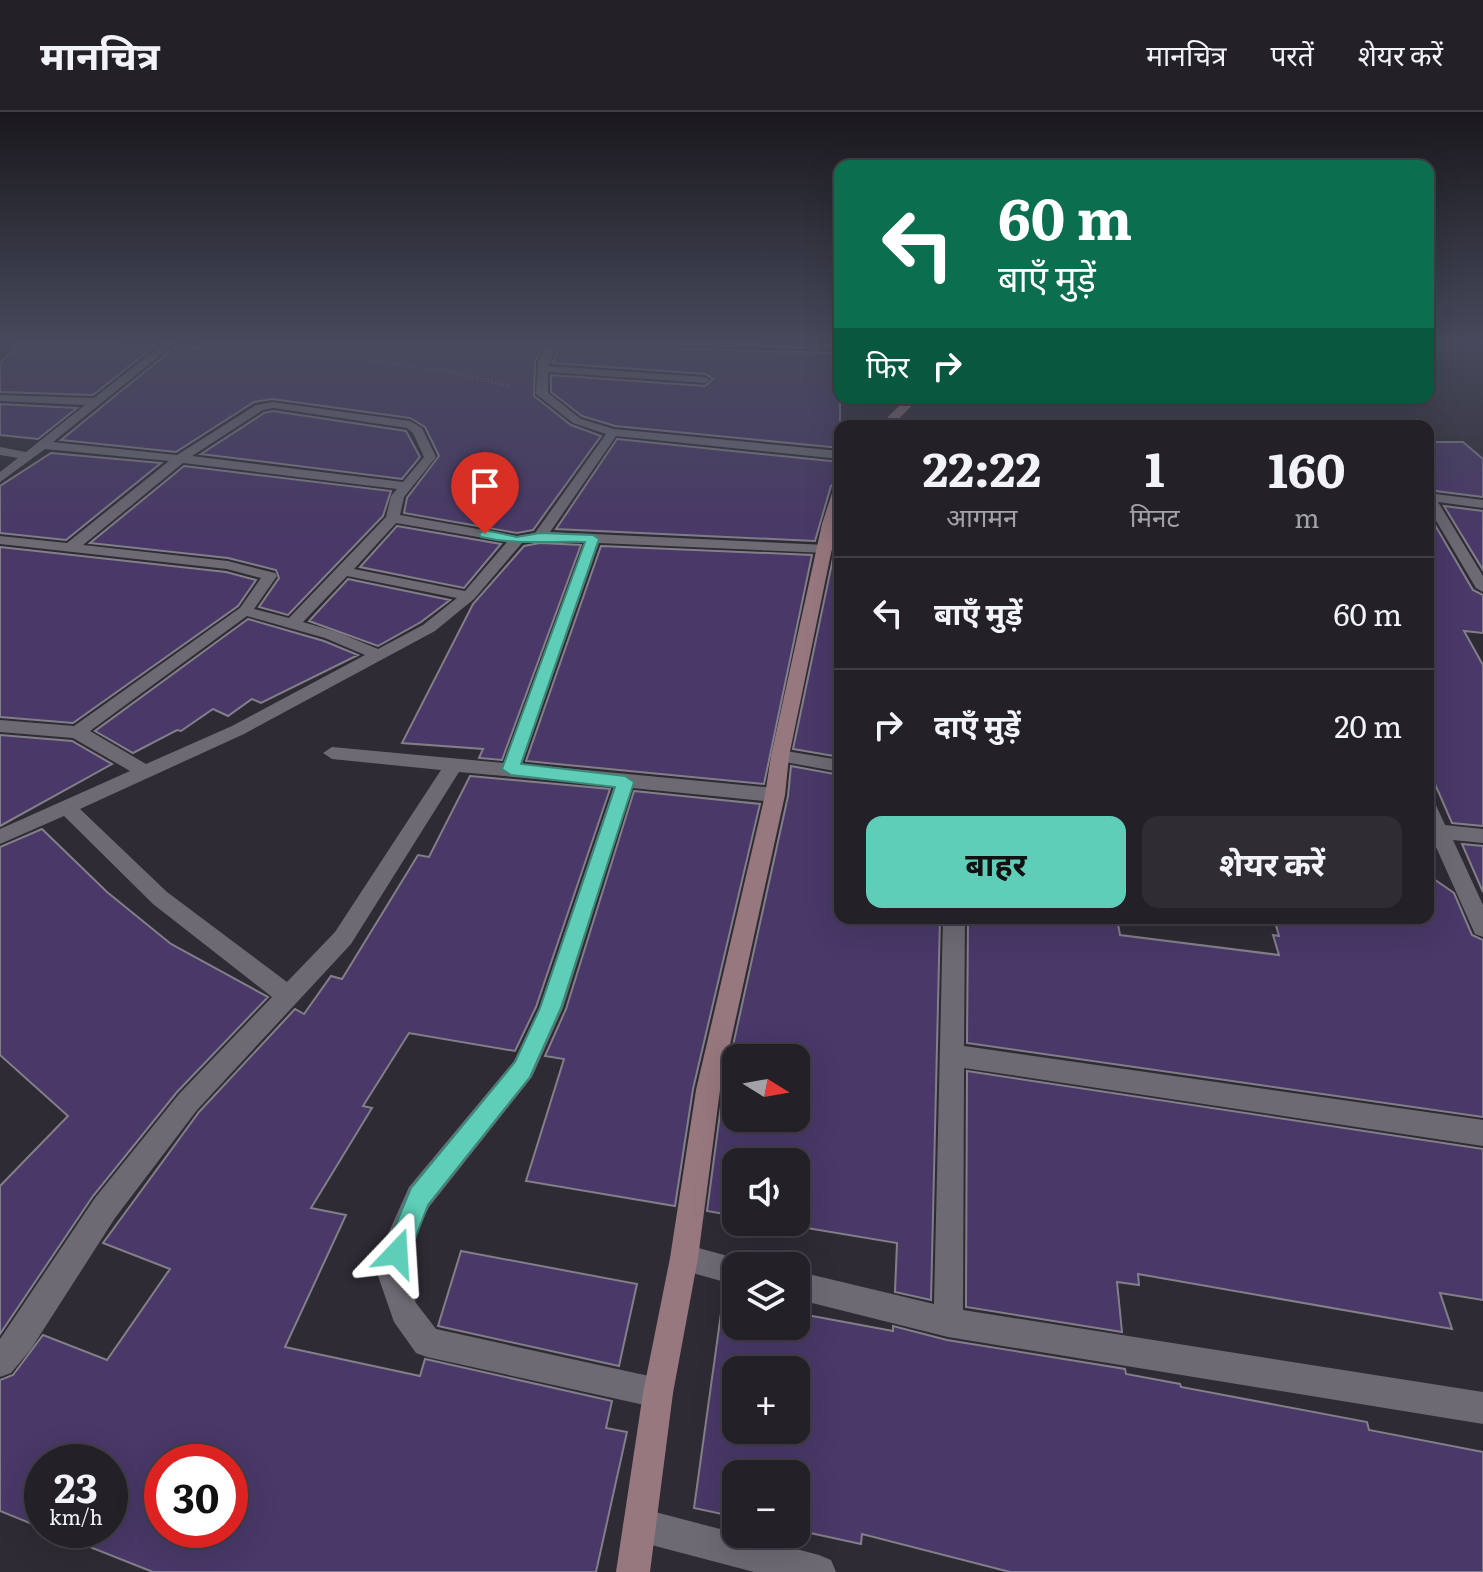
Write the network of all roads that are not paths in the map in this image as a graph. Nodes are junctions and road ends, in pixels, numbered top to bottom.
1 (90, 409) edge
2 (257, 409) edge
3 (302, 409) edge
4 (562, 409) edge
5 (613, 432) junction
6 (44, 445) junction
7 (0, 451) edge
8 (834, 454) edge
9 (29, 456) junction
10 (181, 458) junction
11 (0, 478) edge
12 (404, 486) junction
13 (1434, 499) edge
14 (1483, 504) edge
15 (1434, 508) edge
16 (393, 518) junction
17 (834, 525) edge
18 (540, 536) junction
19 (593, 539) junction
20 (0, 540) edge
21 (517, 540) junction
22 (70, 548) junction
23 (826, 549) junction
24 (344, 571) junction
25 (1483, 588) edge
26 (469, 596) junction
27 (245, 611) junction
28 (292, 624) junction
29 (378, 655) junction
30 (0, 726) edge
31 (77, 732) junction
32 (332, 753) dead end
33 (780, 756) junction
34 (454, 765) junction
35 (834, 765) edge
36 (511, 769) junction
37 (143, 770) junction
38 (625, 782) junction
39 (775, 795) junction
40 (67, 808) junction
41 (1434, 830) edge
42 (1434, 832) edge
43 (1483, 836) edge
44 (0, 837) edge
45 (954, 924) edge
46 (1483, 928) edge
47 (286, 995) junction
48 (952, 1055) junction
49 (1483, 1133) edge
50 (684, 1258) junction
51 (722, 1268) edge
52 (810, 1288) edge
53 (948, 1322) junction
54 (0, 1362) edge
55 (658, 1393) junction
56 (1483, 1408) edge
57 (640, 1525) junction
58 (633, 1572) edge
59 (819, 1572) edge

1 - 6 street
2 - 10 street
3 - 12 street
4 - 5 street
5 - 8 street
5 - 18 street
6 - 9 street
6 - 10 street
7 - 9 street
9 - 11 street
10 - 12 street
10 - 22 street
12 - 16 street
13 - 14 street
15 - 25 street
16 - 21 street
16 - 24 street
17 - 23 main road
18 - 19 street
18 - 21 street
19 - 23 street
19 - 36 street
20 - 22 street
21 - 26 street
22 - 27 street
23 - 33 main road
24 - 26 street
24 - 28 street
26 - 29 street
27 - 28 street
27 - 31 street
28 - 29 street
29 - 37 street
30 - 31 street
31 - 37 street
32 - 34 street
33 - 35 street
33 - 39 main road
34 - 36 street
34 - 47 street
36 - 38 street
37 - 40 street
38 - 39 street
38 - 55 street
39 - 50 main road
40 - 44 street
40 - 47 street
41 - 43 street
42 - 46 street
45 - 48 street
47 - 54 street
48 - 49 street
48 - 53 street
50 - 51 street
50 - 55 main road
52 - 53 street
53 - 56 street
55 - 57 main road
57 - 58 main road
57 - 59 street

